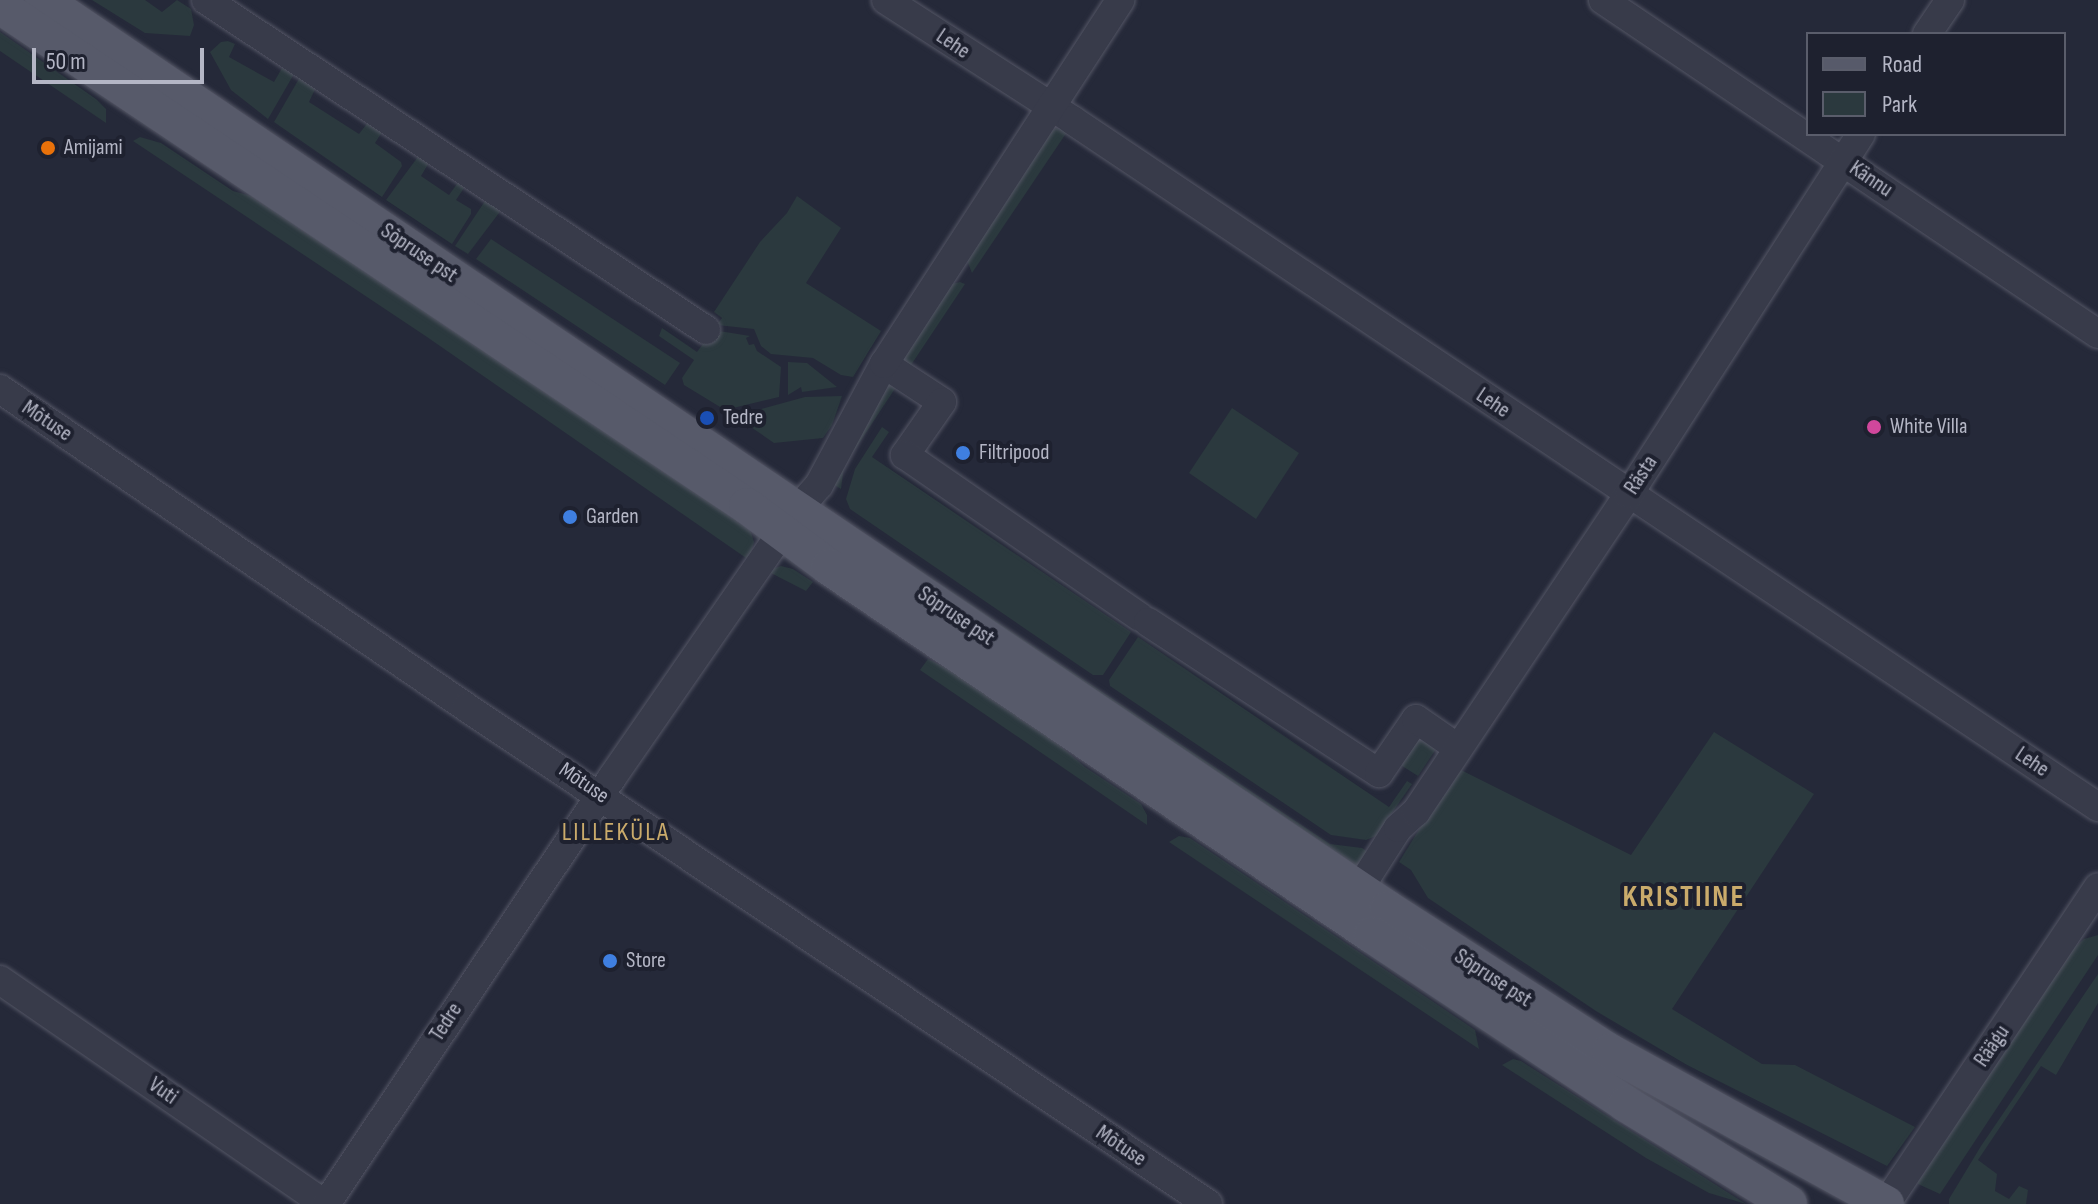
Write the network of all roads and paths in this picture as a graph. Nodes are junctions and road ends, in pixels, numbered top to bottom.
1 (43, 0) edge
2 (206, 0) edge
3 (886, 0) edge
4 (1120, 0) edge
5 (1603, 0) edge
6 (1950, 0) edge
7 (0, 6) edge
8 (1928, 32) edge
9 (1049, 108) junction
10 (1806, 135) edge
11 (1807, 136) edge
12 (1860, 136) edge
13 (1843, 160) junction
14 (706, 330) dead end
15 (2098, 334) edge
16 (884, 364) junction
17 (0, 389) edge
18 (1629, 494) junction
19 (790, 520) junction
20 (1458, 748) junction
21 (600, 794) junction
22 (2098, 807) edge
23 (1416, 812) junction
24 (2098, 887) edge
25 (1359, 889) junction
26 (1388, 909) junction
27 (0, 980) edge
28 (325, 1204) edge
29 (1208, 1204) edge
30 (1789, 1204) edge
31 (1886, 1204) edge

1 - 19 main road, Sõpruse pst
2 - 14 street
3 - 9 street, Lehe
4 - 9 street, Tedre
5 - 10 street, Kännu
6 - 8 street
7 - 19 main road, Sõpruse pst
9 - 16 street, Tedre
9 - 18 street, Lehe
11 - 13 street, Kännu
12 - 13 street, Rästa
13 - 15 street, Kännu
13 - 18 street, Rästa
16 - 19 street, Tedre
16 - 20 street
17 - 21 street, Mõtuse
18 - 20 street, Rästa
18 - 22 street, Lehe
19 - 21 street, Tedre
19 - 25 main road, Sõpruse pst
19 - 30 main road, Sõpruse pst
20 - 23 street, Rästa
21 - 28 street, Tedre
21 - 29 street, Mõtuse
23 - 25 street, Rästa
23 - 26 street, Rästa
24 - 31 street, Räägu
25 - 26 main road, Sõpruse pst
26 - 31 main road, Sõpruse pst
27 - 28 street, Vuti

